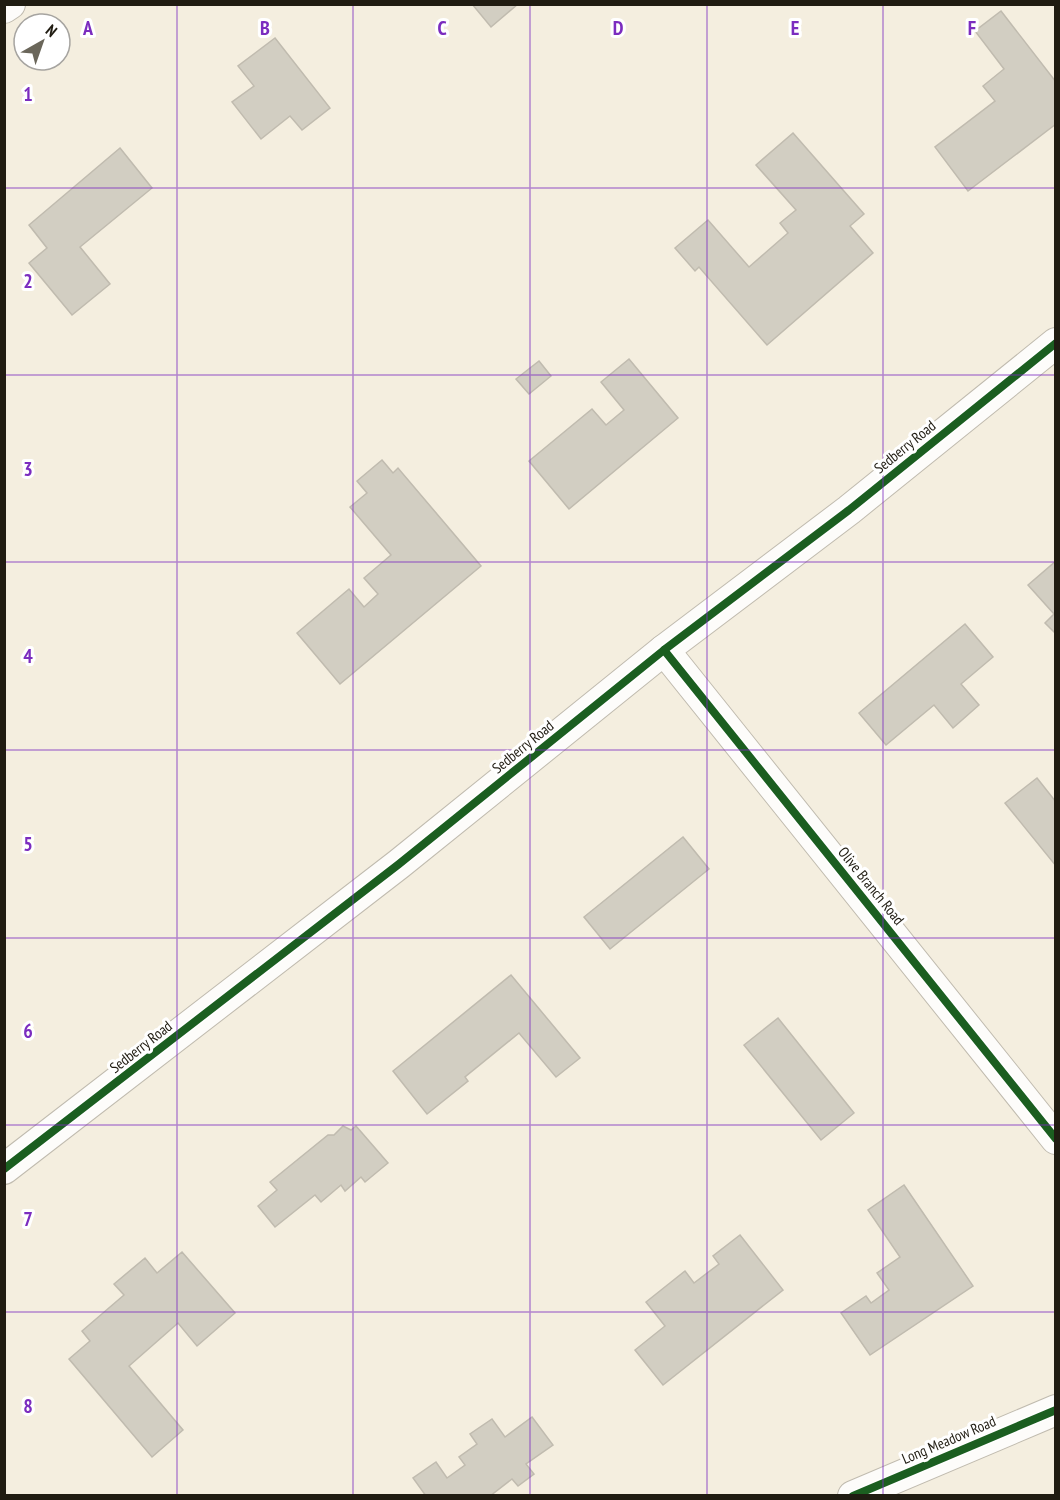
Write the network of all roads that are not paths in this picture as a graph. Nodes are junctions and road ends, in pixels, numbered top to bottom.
1 (10, 4) edge
2 (4, 8) edge
3 (1056, 343) edge
4 (664, 650) junction
5 (1056, 1139) edge
6 (4, 1169) edge
7 (1056, 1410) edge
8 (853, 1496) edge

1 - 2 street
3 - 4 street, Sedberry Road
4 - 5 street, Olive Branch Road
4 - 6 street, Sedberry Road
7 - 8 street, Long Meadow Road

